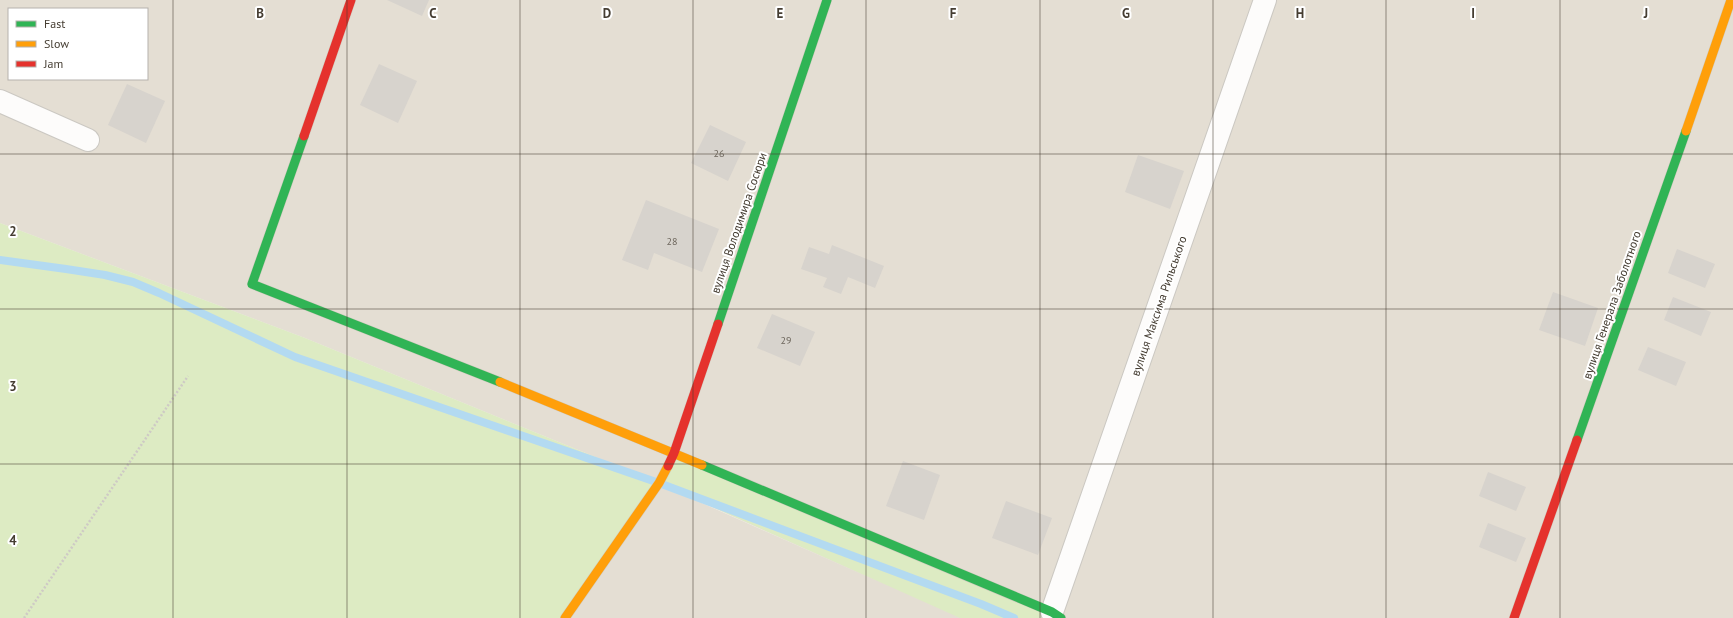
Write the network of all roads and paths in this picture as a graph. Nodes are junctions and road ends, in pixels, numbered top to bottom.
1 (351, 0) edge
2 (827, 0) edge
3 (1265, 0) edge
4 (1731, 0) edge
5 (0, 101) edge
6 (88, 140) dead end
7 (188, 376) dead end
8 (674, 453) junction
9 (1057, 615) edge
10 (24, 618) edge
11 (565, 618) edge
12 (1514, 618) edge

1 - 8 street
2 - 8 street, вулиця Володимира Сосюри
3 - 9 street, вулиця Максима Рильського
4 - 12 street, вулиця Генерала Заболотного
5 - 6 street
7 - 10 path
8 - 9 street
8 - 11 street, вулиця Володимира Сосюри

